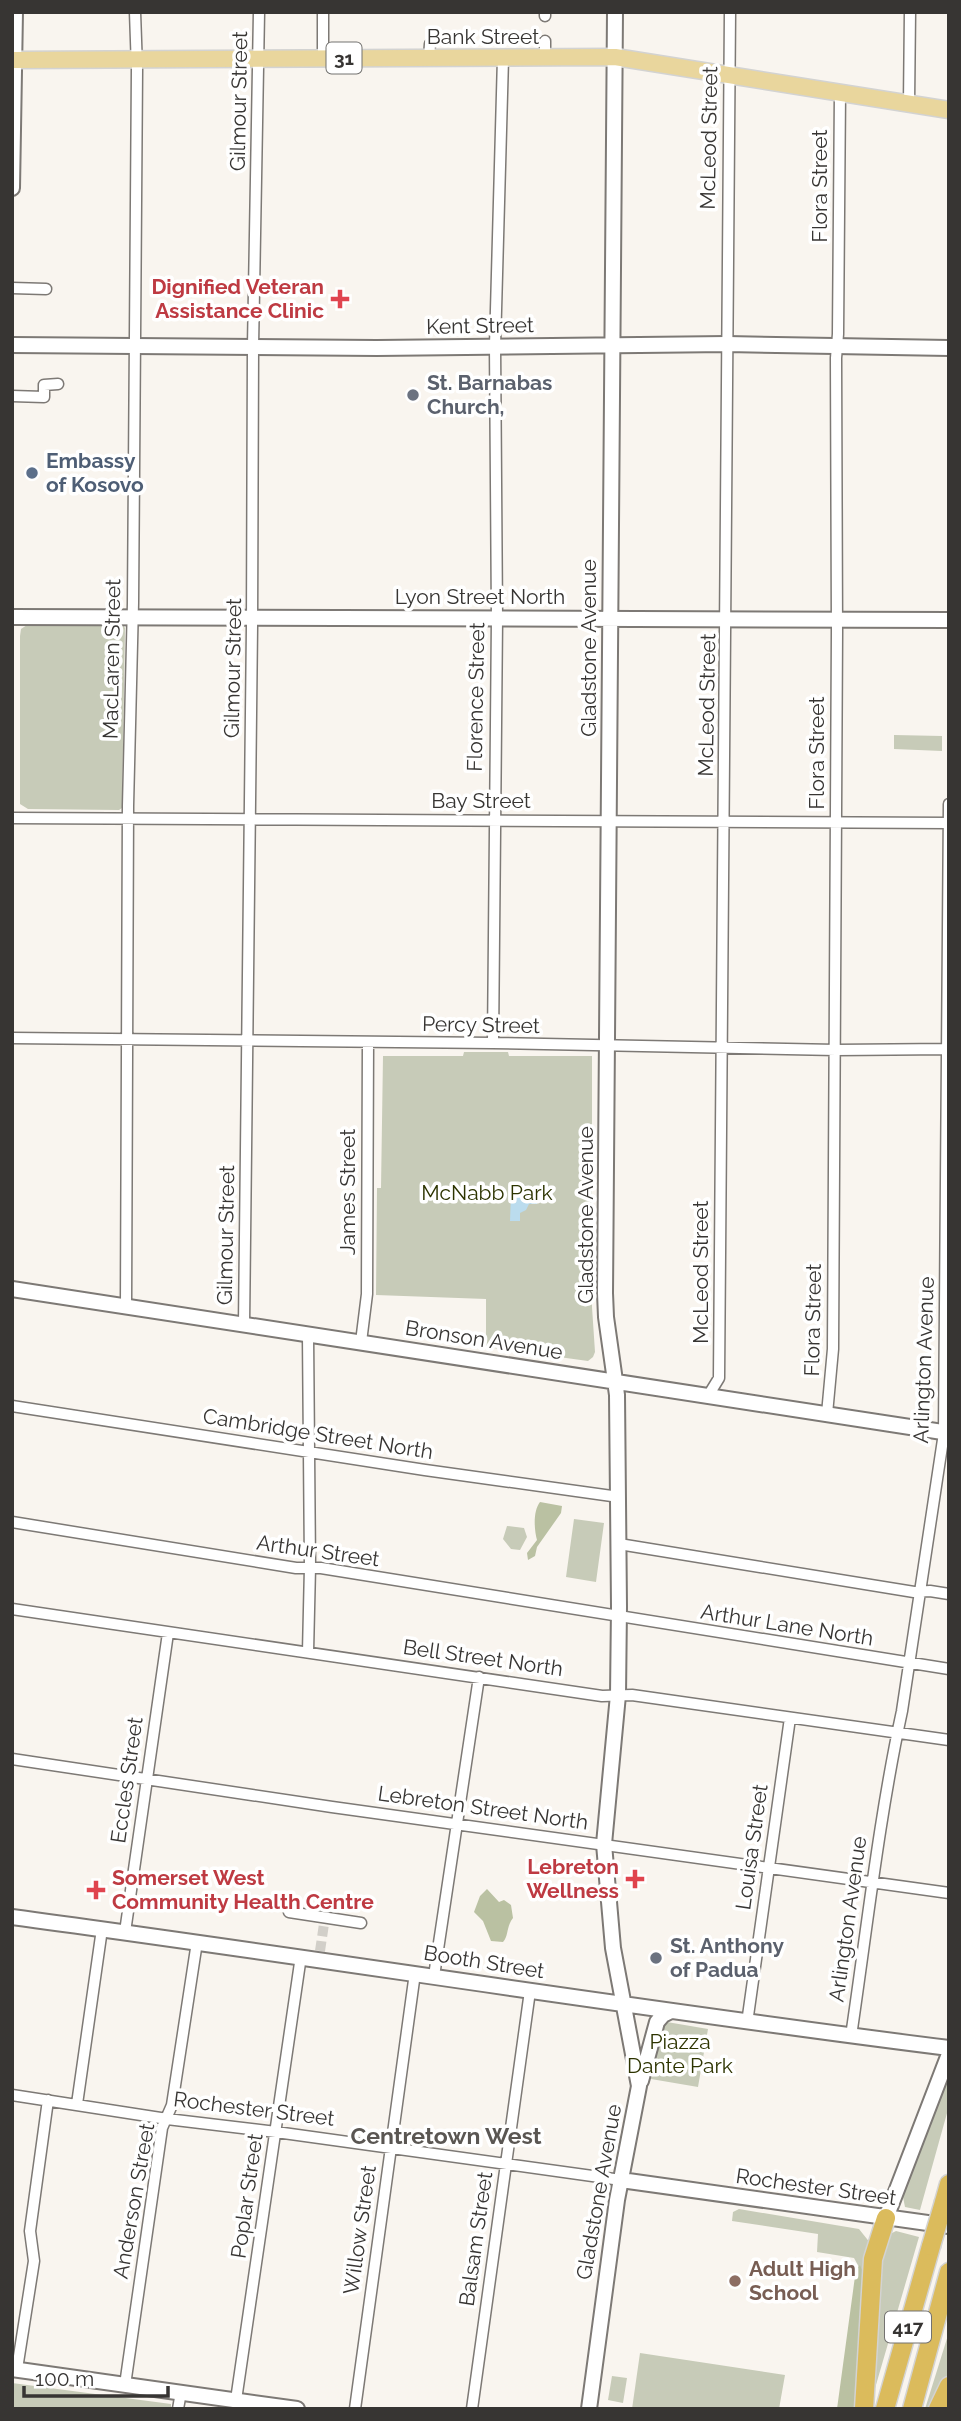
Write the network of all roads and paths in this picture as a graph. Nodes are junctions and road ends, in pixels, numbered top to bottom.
1 (15, 12) edge
2 (135, 12) edge
3 (259, 12) edge
4 (323, 12) edge
5 (615, 12) edge
6 (730, 12) edge
7 (909, 12) edge
8 (615, 57) junction
9 (323, 58) junction
10 (502, 58) junction
11 (137, 59) junction
12 (259, 59) junction
13 (13, 60) edge
14 (730, 75) junction
15 (840, 92) junction
16 (909, 103) junction
17 (949, 110) edge
18 (12, 188) edge
19 (12, 288) edge
20 (46, 289) dead end
21 (727, 344) junction
22 (12, 345) edge
23 (135, 345) junction
24 (612, 345) junction
25 (253, 346) junction
26 (495, 346) junction
27 (837, 346) junction
28 (949, 348) edge
29 (58, 384) dead end
30 (12, 396) edge
31 (12, 617) edge
32 (132, 617) junction
33 (497, 618) junction
34 (610, 618) junction
35 (727, 618) junction
36 (252, 619) junction
37 (837, 619) junction
38 (949, 620) edge
39 (949, 804) edge
40 (12, 818) edge
41 (128, 818) junction
42 (250, 819) junction
43 (609, 820) junction
44 (494, 821) junction
45 (724, 822) junction
46 (836, 822) junction
47 (949, 823) edge
48 (12, 1038) edge
49 (127, 1040) junction
50 (247, 1042) junction
51 (368, 1042) junction
52 (493, 1043) junction
53 (607, 1047) junction
54 (721, 1048) junction
55 (948, 1049) edge
56 (836, 1050) junction
57 (12, 1289) edge
58 (126, 1307) junction
59 (244, 1325) junction
60 (308, 1335) junction
61 (361, 1342) junction
62 (616, 1382) junction
63 (708, 1395) junction
64 (12, 1406) edge
65 (827, 1414) junction
66 (946, 1433) edge
67 (307, 1452) junction
68 (619, 1497) junction
69 (12, 1522) edge
70 (619, 1544) junction
71 (310, 1567) junction
72 (922, 1591) junction
73 (949, 1594) edge
74 (12, 1609) edge
75 (619, 1617) junction
76 (169, 1633) junction
77 (308, 1652) junction
78 (910, 1663) junction
79 (949, 1669) edge
80 (479, 1677) junction
81 (618, 1695) junction
82 (790, 1718) junction
83 (897, 1733) junction
84 (949, 1740) edge
85 (12, 1759) edge
86 (148, 1778) junction
87 (458, 1823) junction
88 (604, 1844) junction
89 (769, 1868) junction
90 (874, 1882) junction
91 (949, 1893) edge
92 (289, 1912) dead end
93 (12, 1917) edge
94 (361, 1923) dead end
95 (102, 1929) junction
96 (125, 1932) junction
97 (197, 1942) junction
98 (301, 1956) junction
99 (415, 1973) junction
100 (434, 1976) junction
101 (530, 1991) junction
102 (623, 2004) junction
103 (671, 2011) junction
104 (747, 2023) junction
105 (851, 2036) junction
106 (949, 2048) edge
107 (949, 2054) edge
108 (639, 2086) junction
109 (12, 2095) edge
110 (48, 2100) junction
111 (77, 2104) junction
112 (167, 2119) junction
113 (276, 2132) junction
114 (390, 2148) junction
115 (506, 2163) junction
116 (621, 2180) junction
117 (949, 2184) edge
118 (886, 2218) junction
119 (949, 2226) edge
120 (949, 2272) edge
121 (14, 2369) edge
122 (125, 2385) junction
123 (949, 2386) edge
124 (181, 2392) junction
125 (236, 2400) junction
126 (291, 2408) edge
127 (178, 2409) edge
128 (355, 2409) edge
129 (472, 2409) edge
130 (589, 2409) edge
131 (864, 2409) edge
132 (885, 2409) edge
133 (912, 2409) edge
134 (938, 2409) edge

1 - 13 main road
2 - 11 street, MacLaren Street
3 - 12 street, Gilmour Street
4 - 9 street
5 - 8 main road, Gladstone Avenue
6 - 14 street, McLeod Street
7 - 16 street
8 - 10 main road, Bank Street / 31
8 - 14 main road, Bank Street / 31
8 - 24 main road, Gladstone Avenue
9 - 10 main road, Bank Street / 31
9 - 12 main road, Bank Street / 31
10 - 26 street, Florence Street
11 - 12 main road, Bank Street / 31
11 - 13 main road, Bank Street / 31
11 - 23 street, MacLaren Street
12 - 25 street, Gilmour Street
13 - 18 main road
14 - 15 main road, Bank Street / 31
14 - 21 street, McLeod Street
15 - 16 main road, Bank Street / 31
15 - 27 street, Flora Street
16 - 17 main road, Bank Street / 31
19 - 20 street
21 - 24 main road, Kent Street
21 - 27 main road, Kent Street
21 - 35 street, McLeod Street
22 - 23 main road, Kent Street
23 - 25 main road, Kent Street
23 - 32 street, MacLaren Street
24 - 26 main road, Kent Street
24 - 34 main road, Gladstone Avenue
25 - 26 main road, Kent Street
25 - 36 street, Gilmour Street
26 - 33 street, Florence Street
27 - 28 main road, Kent Street
27 - 37 street, Flora Street
29 - 30 street
31 - 32 main road, Lyon Street North
32 - 36 main road, Lyon Street North
32 - 41 street, MacLaren Street
33 - 34 main road, Lyon Street North
33 - 36 main road, Lyon Street North
33 - 44 street, Florence Street
34 - 35 main road, Lyon Street North
34 - 43 main road, Gladstone Avenue
35 - 37 main road, Lyon Street North
35 - 45 street, McLeod Street
36 - 42 street, Gilmour Street
37 - 38 main road, Lyon Street North
37 - 46 street, Flora Street
39 - 47 street, Arlington Avenue
40 - 41 street, Bay Street
41 - 42 street, Bay Street
41 - 49 street, MacLaren Street
42 - 44 street, Bay Street
42 - 50 street, Gilmour Street
43 - 44 street, Bay Street
43 - 45 street, Bay Street
43 - 53 main road, Gladstone Avenue
44 - 52 street, Florence Street
45 - 46 street, Bay Street
45 - 54 street, McLeod Street
46 - 47 street, Bay Street
46 - 56 street, Flora Street
47 - 55 street, Arlington Avenue
48 - 49 street, Percy Street
49 - 50 street, Percy Street
49 - 58 street, MacLaren Street
50 - 51 street, Percy Street
50 - 59 street, Gilmour Street
51 - 52 street, Percy Street
51 - 61 street, James Street
52 - 53 street, Percy Street
53 - 54 street, Percy Street
53 - 62 main road, Gladstone Avenue
54 - 56 street, Percy Street
54 - 63 street, McLeod Street
55 - 56 street, Percy Street
55 - 66 street, Arlington Avenue
56 - 65 street, Flora Street
57 - 58 main road, Bronson Avenue
58 - 59 main road, Bronson Avenue
59 - 60 main road, Bronson Avenue
60 - 61 main road, Bronson Avenue
60 - 67 street
61 - 62 main road, Bronson Avenue
62 - 63 main road, Bronson Avenue
62 - 68 main road, Gladstone Avenue
63 - 65 main road, Bronson Avenue
64 - 67 street, Cambridge Street North
65 - 66 main road, Bronson Avenue
66 - 72 street, Arlington Avenue
67 - 68 street, Cambridge Street North
67 - 71 street
68 - 70 main road, Gladstone Avenue
69 - 71 street, Arthur Street
70 - 72 street
70 - 75 main road, Gladstone Avenue
71 - 75 street, Arthur Street
71 - 77 street
72 - 73 street
72 - 78 street, Arlington Avenue
74 - 76 street, Bell Street North
75 - 78 street, Arthur Lane North
75 - 81 main road, Gladstone Avenue
76 - 77 street, Bell Street North
76 - 86 street, Eccles Street
77 - 80 street, Bell Street North
78 - 79 street, Arthur Lane North
78 - 83 street, Arlington Avenue
80 - 81 street, Bell Street North
80 - 87 street
81 - 82 street, Bell Street North
81 - 88 main road, Gladstone Avenue
82 - 83 street, Bell Street North
82 - 89 street, Louisa Street
83 - 84 street, Bell Street North
83 - 90 street, Arlington Avenue
85 - 86 street, Lebreton Street North
86 - 87 street, Lebreton Street North
86 - 96 street, Eccles Street
87 - 88 street, Lebreton Street North
87 - 100 street
88 - 89 street, Lebreton Street North
88 - 102 main road, Gladstone Avenue
89 - 90 street, Lebreton Street North
89 - 104 street, Louisa Street
90 - 91 street, Lebreton Street North
90 - 105 street, Arlington Avenue
92 - 94 street
93 - 95 main road, Booth Street
95 - 96 main road, Booth Street
95 - 111 street
96 - 97 main road, Booth Street
97 - 98 main road, Booth Street
97 - 112 street, Anderson Street
98 - 99 main road, Booth Street
98 - 113 street, Poplar Street
99 - 100 main road, Booth Street
99 - 114 street, Willow Street
100 - 101 main road, Booth Street
101 - 102 main road, Booth Street
101 - 115 street, Balsam Street
102 - 103 main road, Booth Street
102 - 108 main road, Gladstone Avenue
103 - 104 main road, Booth Street
103 - 108 main road
104 - 105 main road, Booth Street
105 - 106 main road, Booth Street
107 - 118 main road
108 - 116 main road, Gladstone Avenue
109 - 110 street, Rochester Street
110 - 111 street, Rochester Street
110 - 121 street
111 - 112 street, Rochester Street
112 - 113 street, Rochester Street
112 - 122 street, Anderson Street
113 - 114 street, Rochester Street
113 - 125 street, Poplar Street
114 - 115 street, Rochester Street
114 - 128 street, Willow Street
115 - 116 street, Rochester Street
115 - 129 street, Balsam Street
116 - 118 main road, Rochester Street
116 - 130 main road, Gladstone Avenue
117 - 132 highway, 417, bridge
118 - 119 main road, Rochester Street
118 - 131 highway
120 - 133 highway, 417
121 - 122 main road
122 - 124 main road
123 - 134 highway
124 - 125 main road
124 - 127 street
125 - 126 main road

